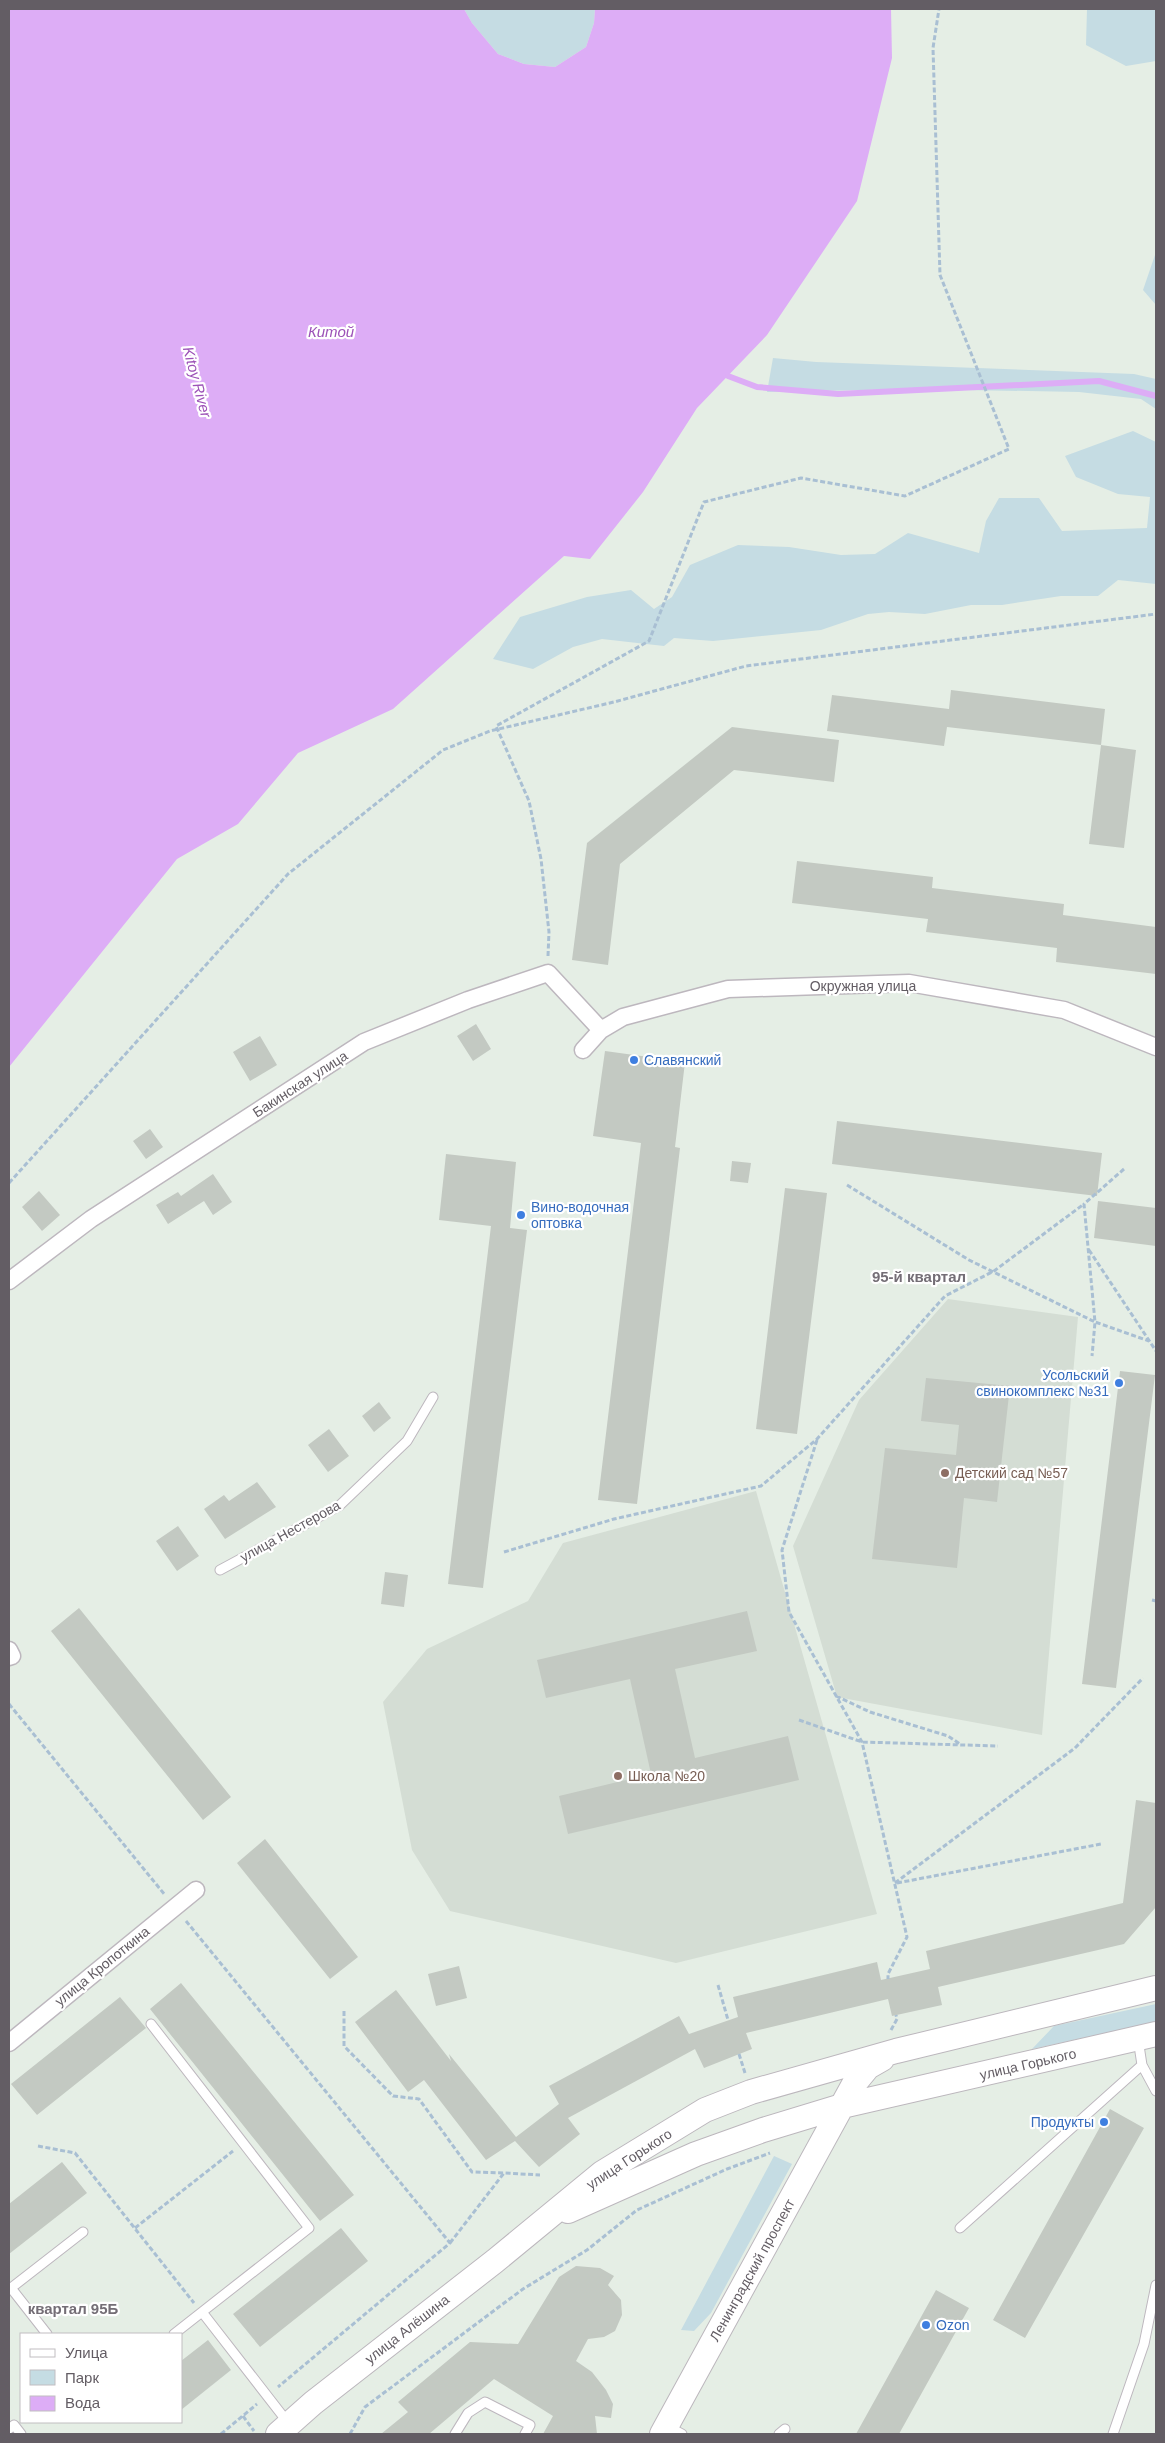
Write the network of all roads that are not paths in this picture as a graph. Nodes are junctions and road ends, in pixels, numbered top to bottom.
1 (601, 1030) junction
2 (1156, 1047) edge
3 (583, 1050) dead end
4 (9, 1281) edge
5 (433, 1397) dead end
6 (220, 1570) dead end
7 (196, 1890) dead end
8 (1156, 1988) edge
9 (151, 2024) dead end
10 (1147, 2036) edge
11 (9, 2043) edge
12 (896, 2051) junction
13 (1142, 2065) junction
14 (1156, 2090) edge
15 (842, 2106) junction
16 (537, 2225) junction
17 (960, 2228) dead end
18 (83, 2232) dead end
19 (1156, 2285) edge
20 (202, 2312) junction
21 (47, 2333) edge
22 (175, 2333) edge
23 (284, 2429) edge
24 (9, 2430) edge
25 (670, 2432) edge
26 (21, 2434) edge
27 (455, 2434) edge
28 (525, 2434) edge
29 (1113, 2434) edge

1 - 2 street, Окружная улица
1 - 3 street
1 - 4 street, Бакинская улица
5 - 6 lane, улица Нестерова
7 - 11 street, улица Кропоткина
8 - 12 street, улица Горького
9 - 20 lane
10 - 13 lane
10 - 15 street, улица Горького
12 - 15 street, улица Горького
12 - 16 street, улица Горького
13 - 14 lane
13 - 17 lane
15 - 16 street, улица Горького
15 - 25 street, Ленинградский проспект
16 - 23 street, улица Алёшина
18 - 21 lane
19 - 29 lane
20 - 22 lane
20 - 23 lane
24 - 26 lane
27 - 28 lane

